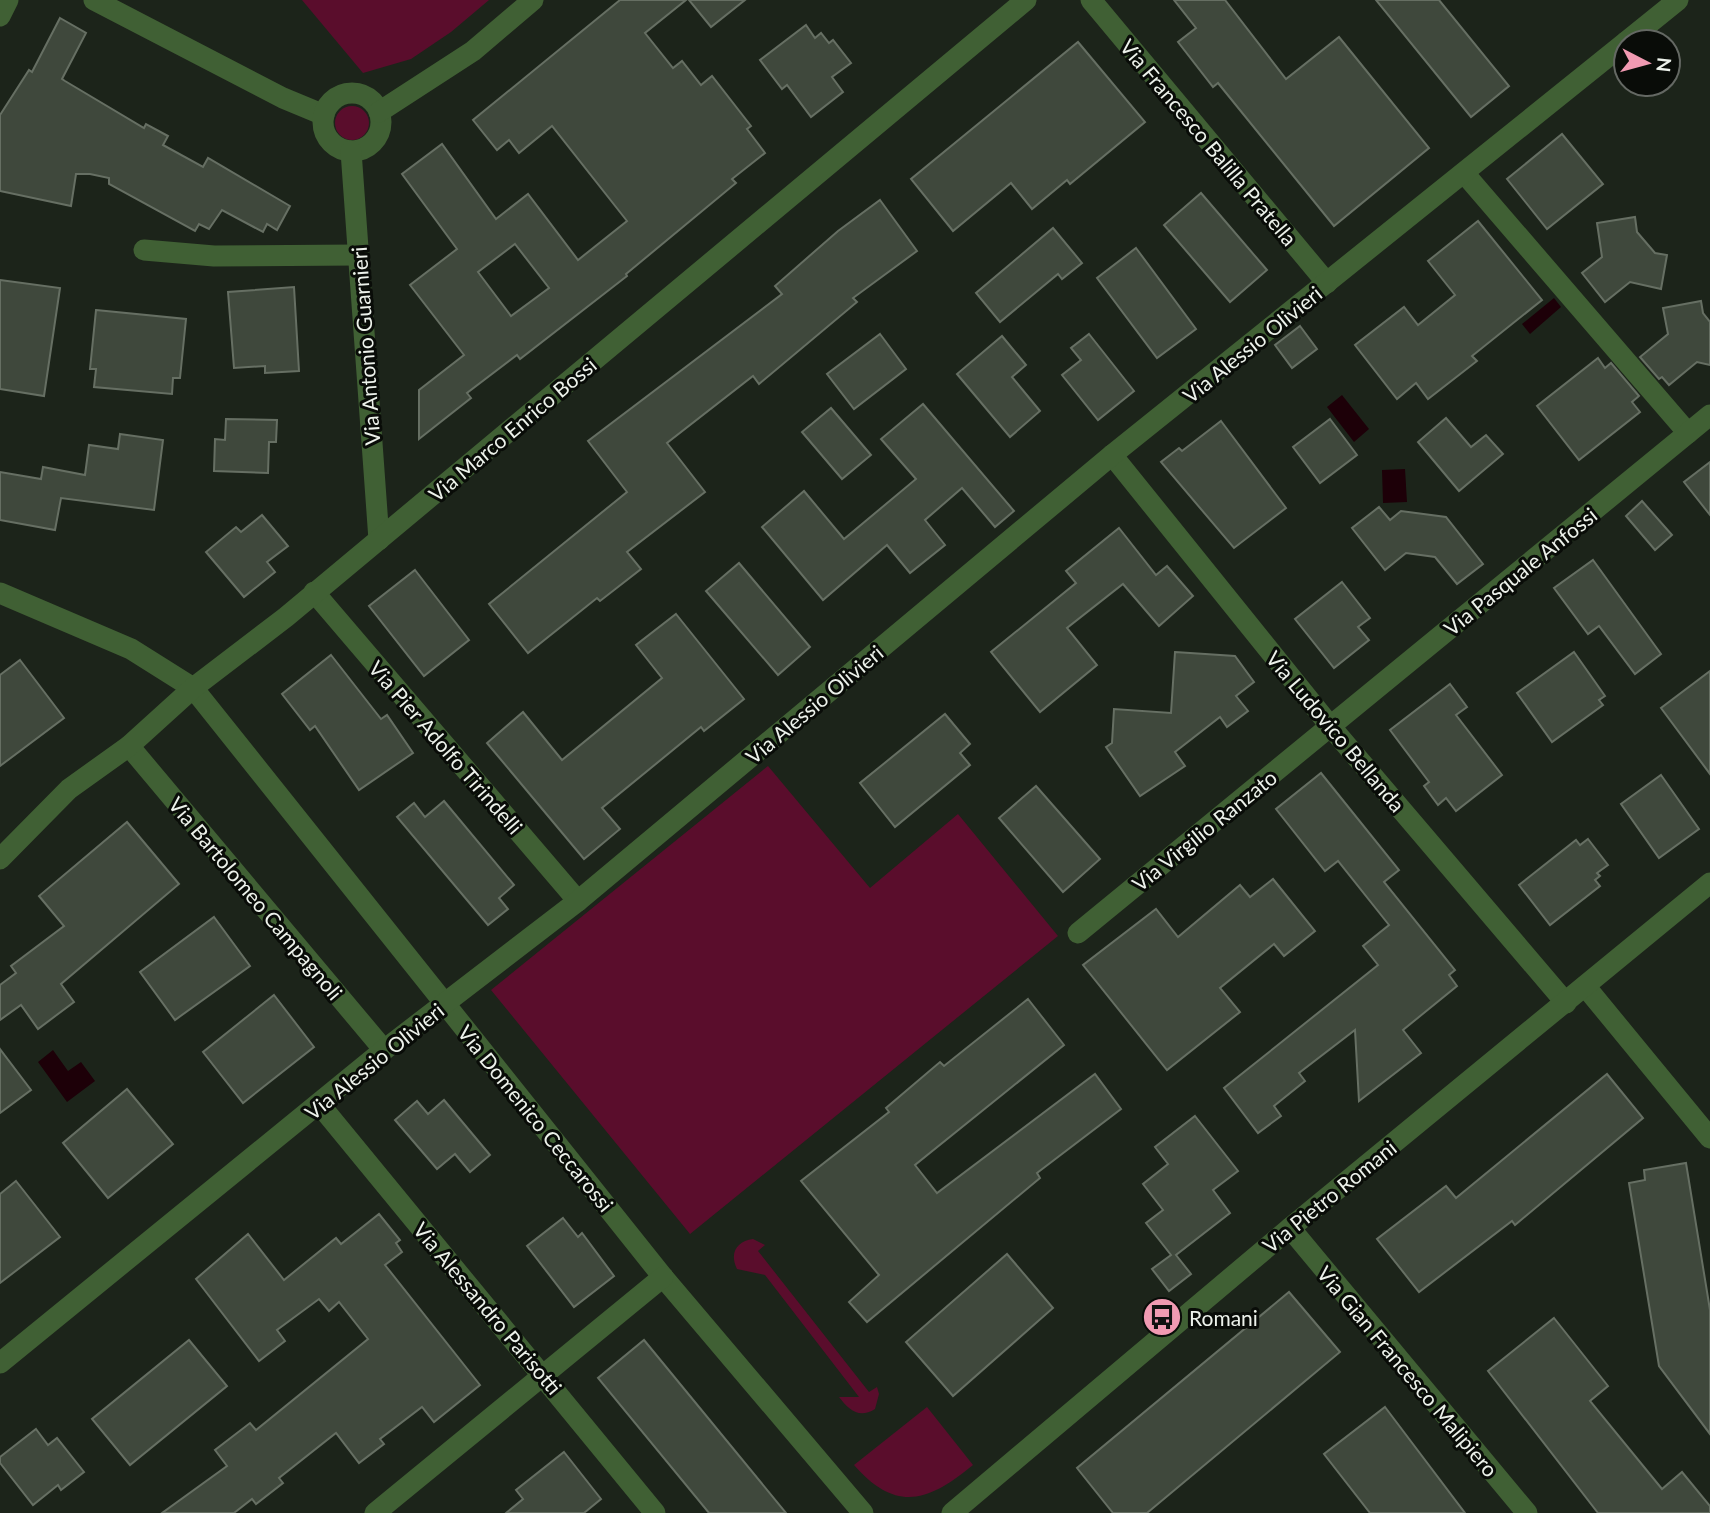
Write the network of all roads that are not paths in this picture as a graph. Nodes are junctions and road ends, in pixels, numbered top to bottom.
1 (8, 0) edge
2 (94, 0) edge
3 (533, 0) edge
4 (1026, 0) edge
5 (1091, 0) edge
6 (1678, 0) edge
7 (0, 16) edge
8 (1643, 28) edge
9 (1612, 53) edge
10 (379, 112) junction
11 (324, 115) junction
12 (351, 151) junction
13 (1464, 173) junction
14 (144, 250) dead end
15 (358, 255) junction
16 (1327, 284) junction
17 (1710, 415) edge
18 (1688, 433) junction
19 (1112, 455) junction
20 (379, 540) junction
21 (314, 592) junction
22 (0, 593) edge
23 (193, 688) junction
24 (1331, 727) junction
25 (129, 746) junction
26 (0, 859) edge
27 (1710, 883) edge
28 (578, 901) junction
29 (1078, 933) dead end
30 (1585, 986) junction
31 (1566, 1003) junction
32 (444, 1004) junction
33 (384, 1050) junction
34 (320, 1105) junction
35 (1710, 1138) edge
36 (1290, 1228) junction
37 (663, 1277) junction
38 (0, 1363) edge
39 (542, 1374) junction
40 (375, 1513) edge
41 (655, 1513) edge
42 (863, 1513) edge
43 (952, 1513) edge
44 (1527, 1513) edge

1 - 7 street
2 - 11 street
3 - 10 street
4 - 20 street, Via Marco Enrico Bossi
5 - 16 street, Via Francesco Balilla Pratella
6 - 8 street, Via Alessio Olivieri
9 - 13 street, Via Alessio Olivieri
10 - 11 street
10 - 12 street
11 - 12 street
12 - 15 street, Via Antonio Guarnieri
13 - 16 street, Via Alessio Olivieri
13 - 18 street
14 - 15 street
15 - 20 street, Via Antonio Guarnieri
16 - 19 street, Via Alessio Olivieri
17 - 18 street, Via Pasquale Anfossi
18 - 24 street, Via Pasquale Anfossi
19 - 24 street, Via Ludovico Bellanda
19 - 28 street, Via Alessio Olivieri
20 - 21 street, Via Marco Enrico Bossi
21 - 23 street, Via Marco Enrico Bossi
21 - 28 street, Via Pier Adolfo Tirindelli
22 - 23 street, Via Domenico Ceccarossi
23 - 25 street, Via Marco Enrico Bossi
23 - 32 street, Via Domenico Ceccarossi
24 - 29 street, Via Virgilio Ranzato
24 - 31 street, Via Ludovico Bellanda
25 - 26 street, Via Marco Enrico Bossi
25 - 33 street, Via Bartolomeo Campagnoli
27 - 30 street, Via Pietro Romani
28 - 32 street, Via Alessio Olivieri
30 - 31 street, Via Pietro Romani
30 - 35 street
31 - 36 street, Via Pietro Romani
32 - 33 street, Via Alessio Olivieri
32 - 37 street, Via Domenico Ceccarossi
33 - 34 street, Via Alessio Olivieri
34 - 38 street, Via Alessio Olivieri
34 - 39 street, Via Alessandro Parisotti
36 - 43 street, Via Pietro Romani
36 - 44 street, Via Gian Francesco Malipiero
37 - 39 street
37 - 42 street, Via Domenico Ceccarossi
39 - 40 street
39 - 41 street, Via Alessandro Parisotti

